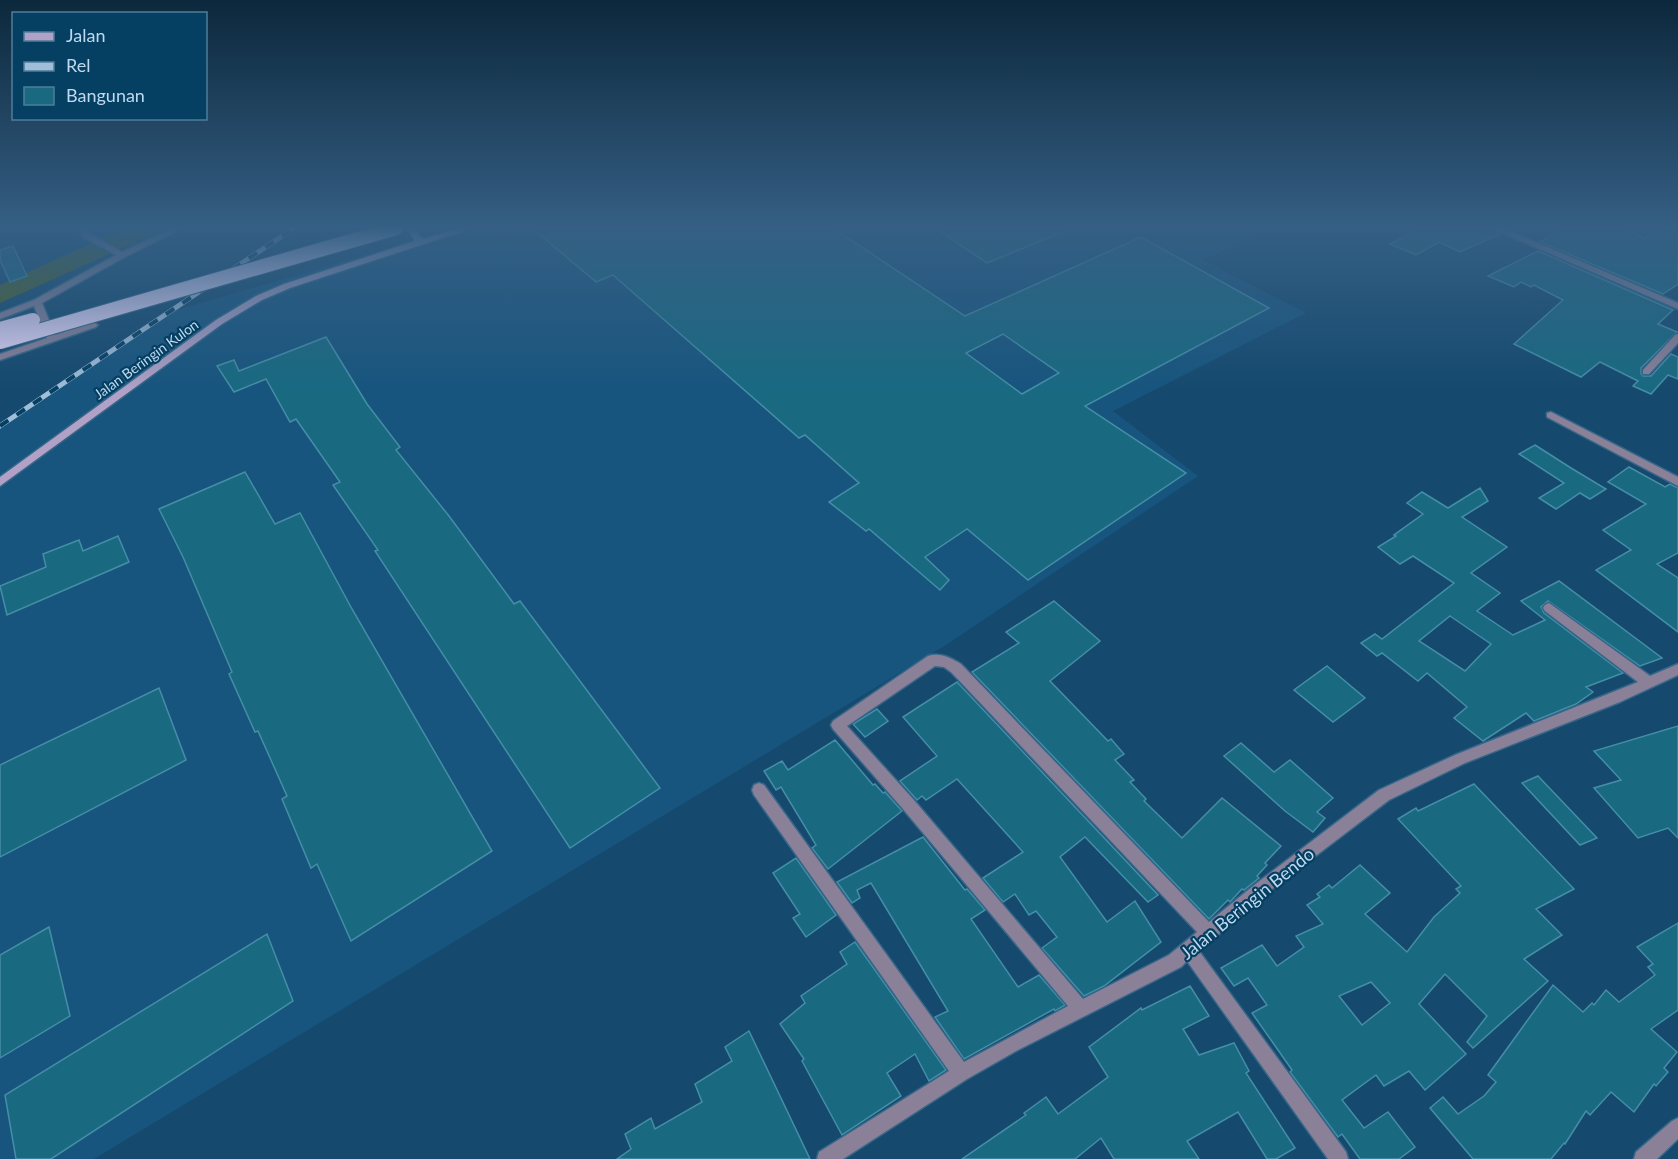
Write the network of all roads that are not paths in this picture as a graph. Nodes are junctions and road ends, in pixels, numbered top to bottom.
1 (73, 282) edge
2 (166, 282) edge
3 (208, 282) edge
4 (299, 282) edge
5 (1622, 282) edge
6 (37, 302) junction
7 (1678, 306) edge
8 (0, 316) edge
9 (93, 325) dead end
10 (0, 329) edge
11 (1678, 338) edge
12 (51, 339) junction
13 (0, 342) edge
14 (0, 357) edge
15 (1646, 372) dead end
16 (1551, 414) dead end
17 (0, 482) edge
18 (1678, 482) edge
19 (1549, 608) dead end
20 (1678, 669) edge
21 (1648, 682) junction
22 (759, 790) dead end
23 (1208, 933) junction
24 (1189, 950) junction
25 (1081, 1009) junction
26 (961, 1073) junction
27 (1678, 1127) edge
28 (826, 1159) edge
29 (1338, 1159) edge
30 (1643, 1159) edge

1 - 6 street
2 - 10 highway, bridge
3 - 13 highway, bridge
4 - 17 street, Jalan Beringin Kulon
5 - 7 street
6 - 8 street
6 - 12 street
9 - 12 street
11 - 15 street
12 - 14 street
16 - 18 street
19 - 21 street
20 - 21 street, Jalan Beringin Bendo
21 - 23 street, Jalan Beringin Bendo
22 - 26 street
23 - 24 street, Jalan Beringin Bendo
23 - 25 street
24 - 25 street, Jalan Beringin Bendo
24 - 29 street
25 - 26 street, Jalan Beringin Bendo
26 - 28 street, Jalan Beringin Bendo
27 - 30 street

